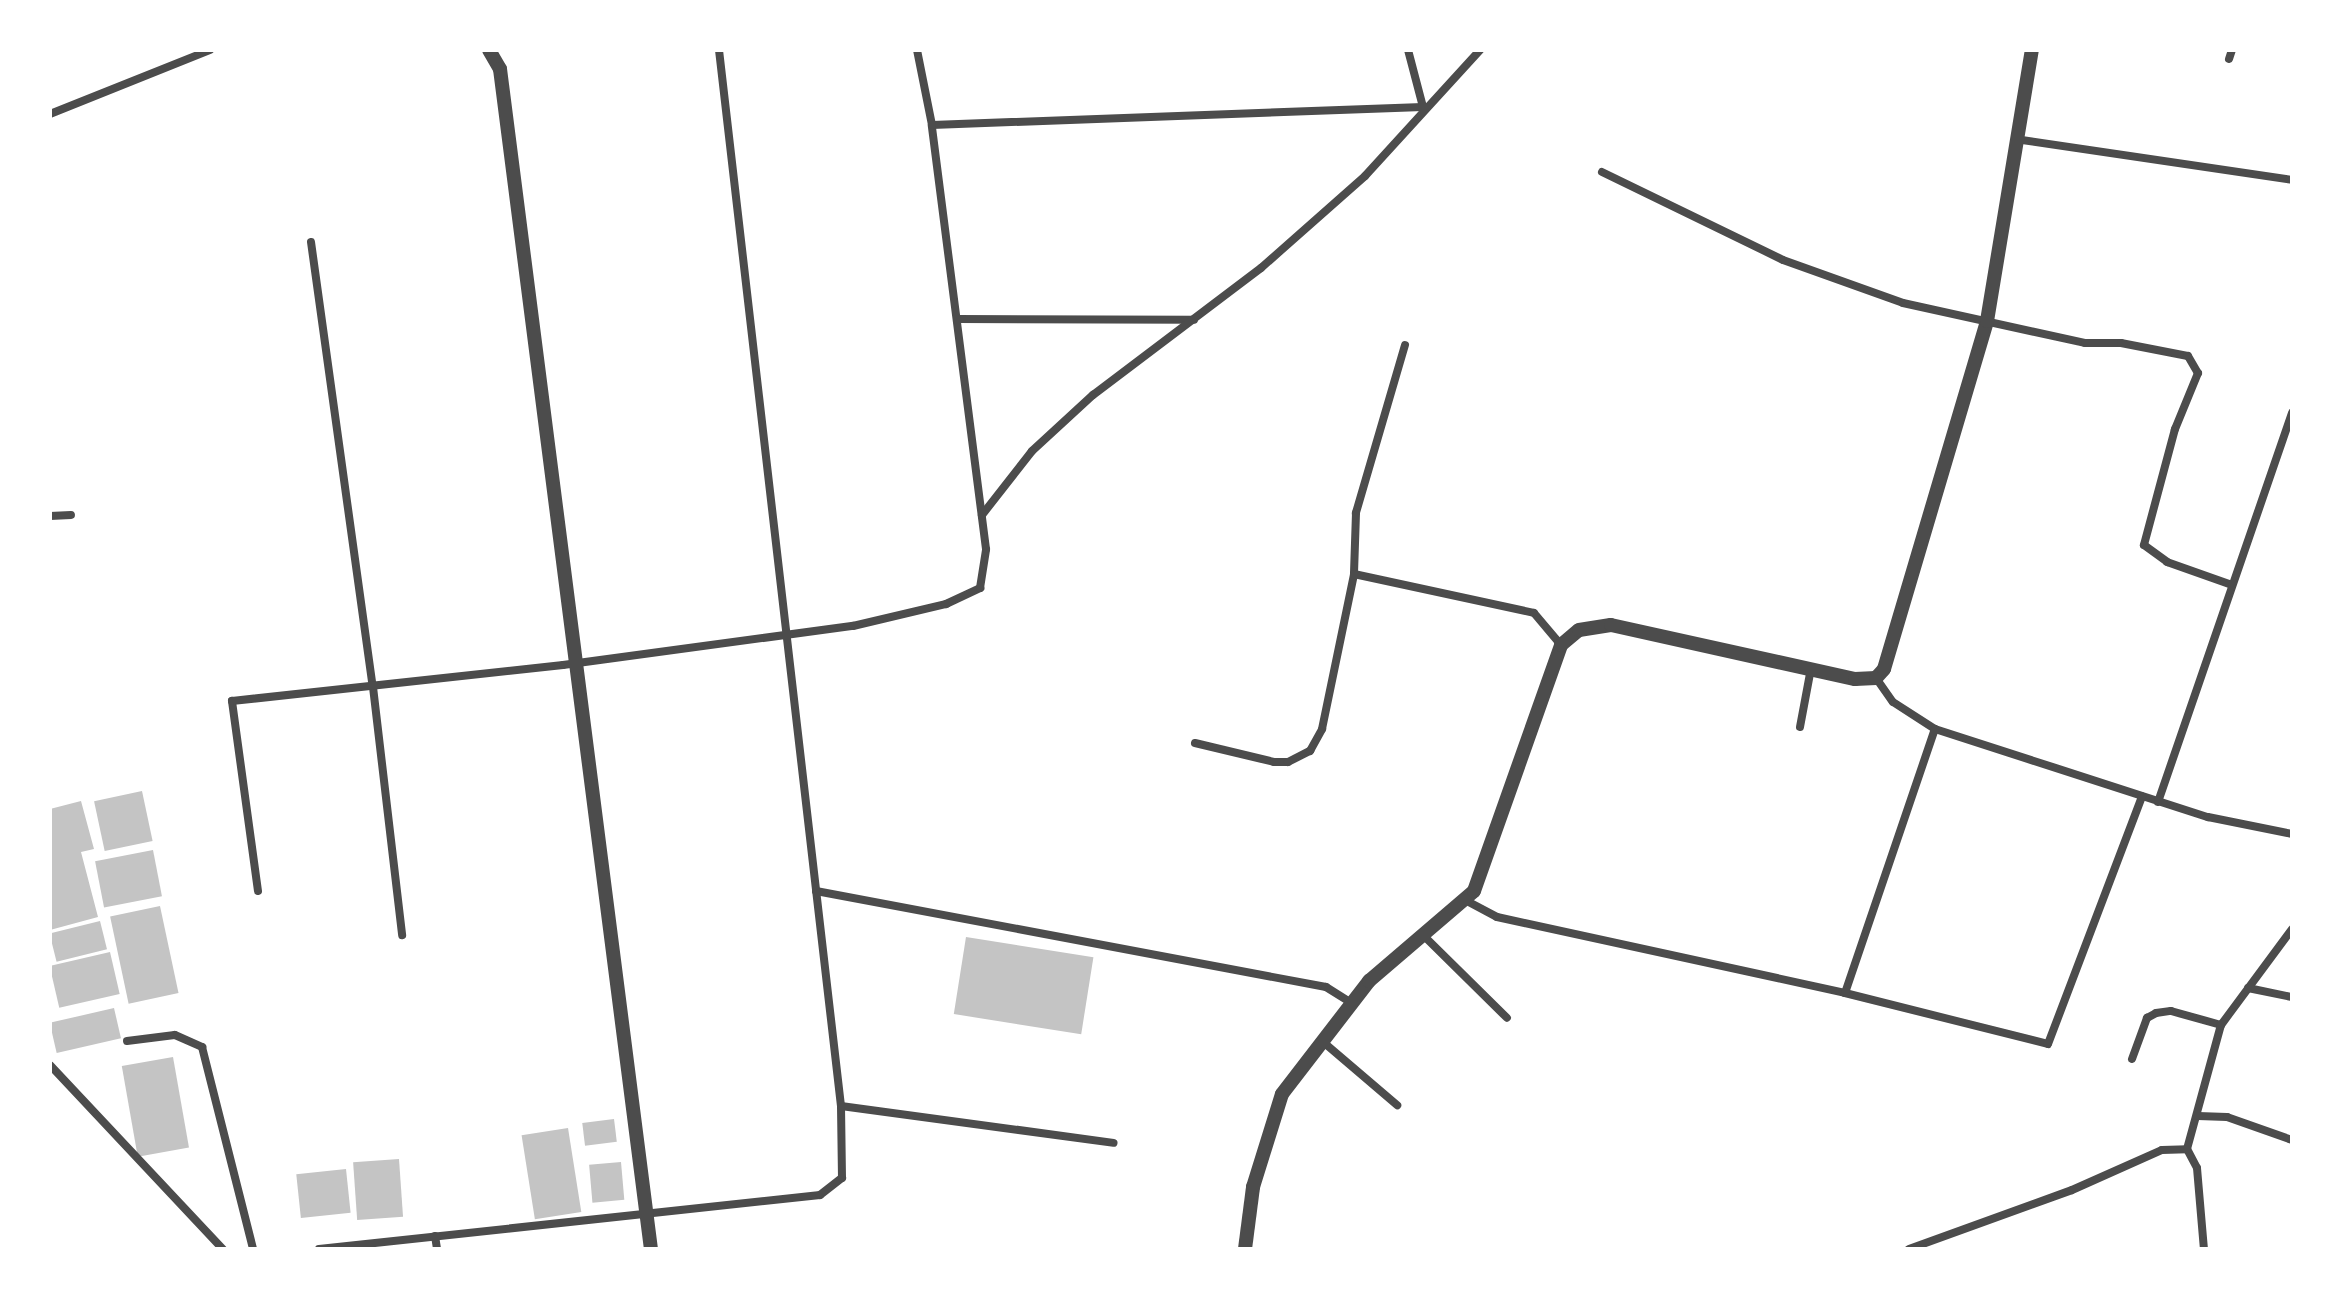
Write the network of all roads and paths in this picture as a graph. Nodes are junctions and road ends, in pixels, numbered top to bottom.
1 (210, 50) edge
2 (719, 50) edge
3 (917, 50) edge
4 (1408, 50) edge
5 (1480, 50) edge
6 (2032, 50) edge
7 (493, 51) edge
8 (1423, 107) junction
9 (50, 114) edge
10 (932, 125) junction
11 (2014, 139) junction
12 (1602, 172) dead end
13 (2292, 180) edge
14 (311, 242) dead end
15 (958, 319) junction
16 (1194, 320) junction
17 (1987, 321) junction
18 (1405, 345) dead end
19 (2292, 412) edge
20 (71, 515) dead end
21 (50, 516) edge
22 (981, 516) junction
23 (1354, 574) junction
24 (2232, 585) junction
25 (787, 634) junction
26 (1561, 645) junction
27 (576, 663) junction
28 (1812, 668) junction
29 (1876, 678) junction
30 (373, 687) junction
31 (1800, 727) dead end
32 (1935, 729) junction
33 (1195, 743) dead end
34 (2142, 796) junction
35 (2158, 802) junction
36 (2292, 834) edge
37 (258, 891) dead end
38 (816, 891) junction
39 (1465, 900) junction
40 (2292, 929) edge
41 (402, 935) dead end
42 (1425, 937) junction
43 (2248, 988) junction
44 (1845, 993) junction
45 (2292, 997) edge
46 (1350, 1002) junction
47 (1507, 1018) dead end
48 (2221, 1025) junction
49 (127, 1041) dead end
50 (1322, 1041) junction
51 (2132, 1059) dead end
52 (50, 1065) edge
53 (1397, 1105) dead end
54 (841, 1106) junction
55 (2198, 1116) junction
56 (2292, 1140) edge
57 (1113, 1143) dead end
58 (2187, 1149) junction
59 (646, 1217) junction
60 (435, 1236) junction
61 (223, 1249) edge
62 (253, 1249) edge
63 (319, 1249) edge
64 (437, 1249) edge
65 (651, 1249) edge
66 (1245, 1249) edge
67 (1909, 1249) edge
68 (2204, 1249) edge

1 - 9 street
2 - 25 street
3 - 10 street
4 - 8 street
5 - 8 street
6 - 11 street
7 - 27 street
8 - 10 street
8 - 16 street
10 - 15 street
11 - 13 street
11 - 17 street
12 - 17 street
14 - 30 street
15 - 16 street
15 - 22 street
16 - 22 street
17 - 24 street
17 - 29 street
18 - 23 street
19 - 24 street
20 - 21 street
22 - 25 street
23 - 26 street
23 - 33 street
24 - 35 street
25 - 27 street
25 - 38 street
26 - 28 street
26 - 39 street
27 - 30 street
27 - 59 street
28 - 29 street
28 - 31 street
29 - 32 street
30 - 37 street
30 - 41 street
32 - 34 street
32 - 44 street
34 - 35 street
34 - 44 street
35 - 36 street
38 - 46 street
38 - 54 street
39 - 42 street
39 - 44 street
40 - 43 street
42 - 46 street
42 - 47 street
43 - 45 street
43 - 48 street
46 - 50 street
48 - 51 street
48 - 55 street
49 - 62 street
50 - 53 street
50 - 66 street
52 - 61 street
54 - 57 street
54 - 59 street
55 - 56 street
55 - 58 street
58 - 67 street
58 - 68 street
59 - 60 street
59 - 65 street
60 - 63 street
60 - 64 street

